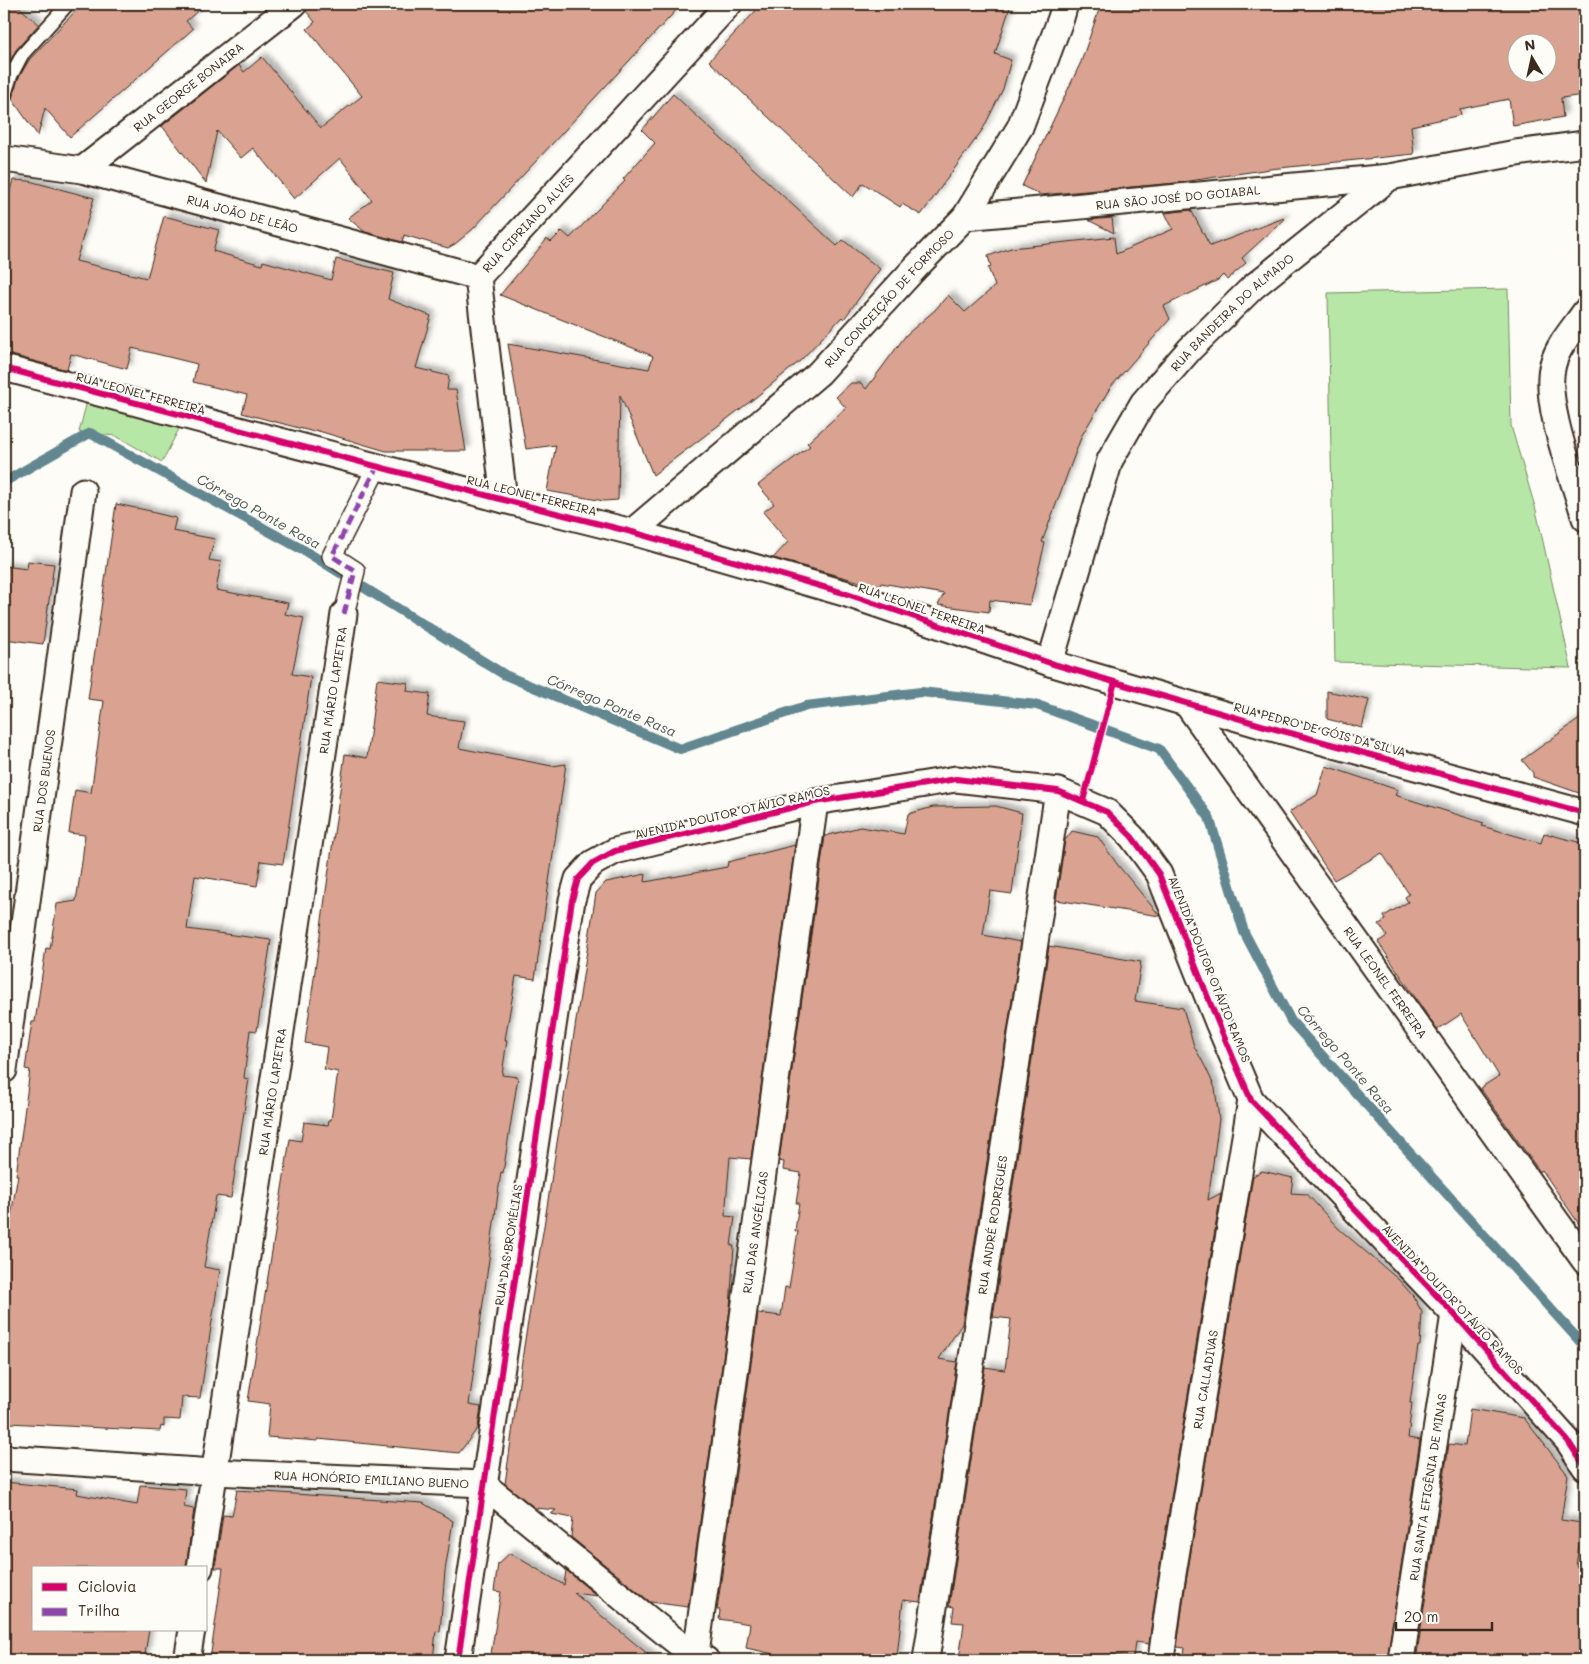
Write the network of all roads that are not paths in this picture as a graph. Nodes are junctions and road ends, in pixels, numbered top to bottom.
1 (68, 4) edge
2 (294, 4) edge
3 (729, 4) edge
4 (1065, 4) edge
5 (4, 98) edge
6 (1585, 144) edge
7 (4, 159) edge
8 (82, 170) junction
9 (1390, 177) junction
10 (965, 217) junction
11 (478, 277) junction
12 (1585, 312) edge
13 (4, 368) edge
14 (376, 467) junction
15 (83, 491) dead end
16 (504, 500) junction
17 (1585, 518) edge
18 (632, 532) junction
19 (346, 608) joint
20 (1050, 663) junction
21 (1187, 704) junction
22 (1058, 791) junction
23 (815, 802) junction
24 (1585, 813) edge
25 (615, 851) joint
26 (4, 1070) edge
27 (1251, 1100) junction
28 (1585, 1261) edge
29 (1454, 1314) junction
30 (4, 1458) edge
31 (1585, 1467) edge
32 (214, 1472) junction
33 (483, 1484) junction
34 (200, 1566) edge
35 (192, 1632) edge
36 (699, 1659) edge
37 (187, 1660) edge
38 (458, 1660) edge
39 (926, 1660) edge
40 (1160, 1660) edge
41 (1401, 1660) edge

1 - 5 lane
2 - 8 street, RUA GEORGE BONAIRA
3 - 11 street, RUA CIPRIANO ALVES
4 - 10 street, RUA CONCEIÇÃO DE FORMOSO
6 - 9 street, RUA BANDEIRA DO ALMADO
7 - 8 street, RUA JOÃO DE LEÃO
8 - 11 street, RUA JOÃO DE LEÃO
9 - 10 street, RUA SÃO JOSÉ DO GOIABAL
9 - 20 street, RUA BANDEIRA DO ALMADO
10 - 18 street, RUA CONCEIÇÃO DE FORMOSO
11 - 16 street, RUA CIPRIANO ALVES
12 - 17 street
13 - 14 street, RUA LEONEL FERREIRA
14 - 16 street, RUA LEONEL FERREIRA
14 - 19 street
15 - 26 street, RUA DOS BUENOS
16 - 18 street, RUA LEONEL FERREIRA
18 - 20 street, RUA LEONEL FERREIRA
19 - 32 street, RUA MÁRIO LAPIETRA
20 - 21 street, RUA PEDRO DE GÓIS DA SILVA
21 - 24 street, RUA PEDRO DE GÓIS DA SILVA
21 - 28 street, RUA LEONEL FERREIRA
22 - 23 street, AVENIDA DOUTOR OTÁVIO RAMOS
22 - 27 street, AVENIDA DOUTOR OTÁVIO RAMOS
22 - 39 street, RUA ANDRÉ RODRIGUES
23 - 25 street, AVENIDA DOUTOR OTÁVIO RAMOS
23 - 36 street, RUA DAS ANGÉLICAS
25 - 33 street, RUA DAS BROMÉLIAS
27 - 29 street, AVENIDA DOUTOR OTÁVIO RAMOS
27 - 40 street, RUA CALLADIVAS
29 - 31 street, AVENIDA DOUTOR OTÁVIO RAMOS
29 - 41 street, RUA SANTA EFIGÊNIA DE MINAS
30 - 32 street, RUA HONÓRIO EMILIANO BUENO
32 - 33 street, RUA HONÓRIO EMILIANO BUENO
32 - 34 street, RUA MÁRIO LAPIETRA
33 - 36 street, RUA HONÓRIO EMILIANO BUENO
33 - 38 street, RUA DAS BROMÉLIAS
35 - 37 street

